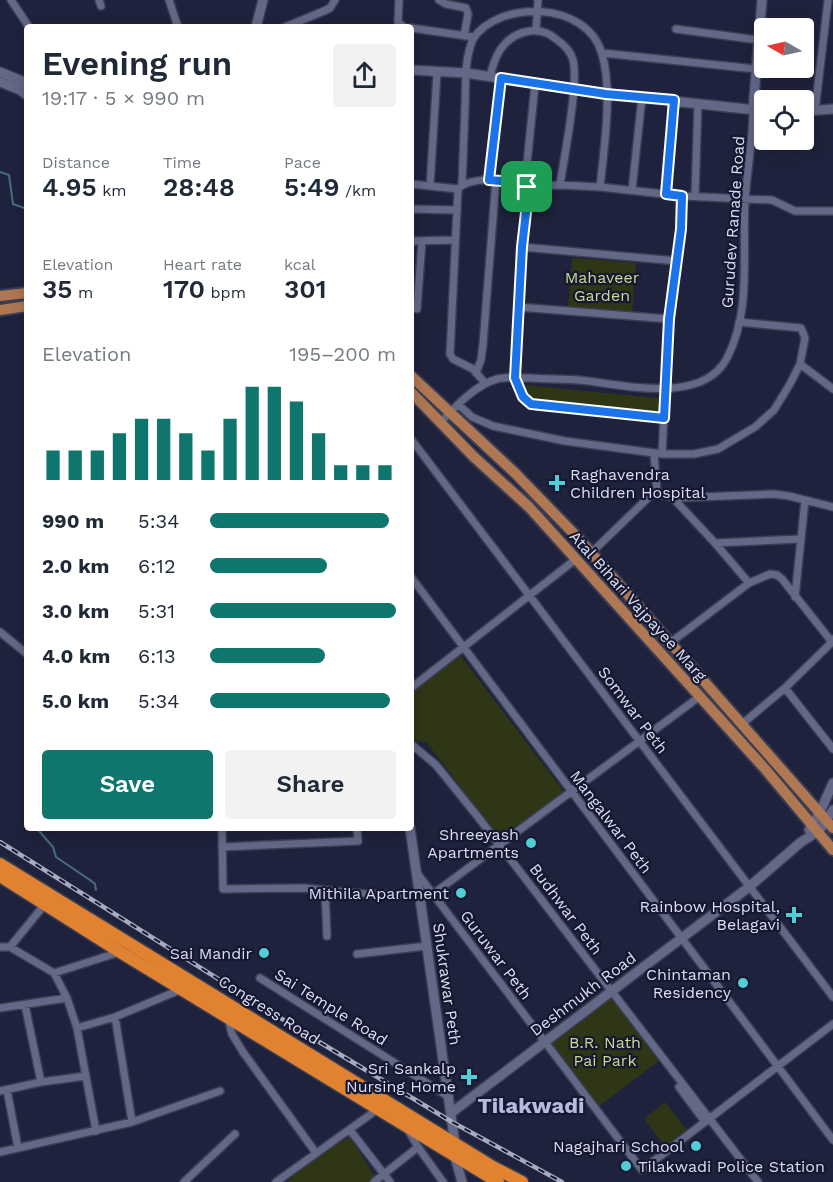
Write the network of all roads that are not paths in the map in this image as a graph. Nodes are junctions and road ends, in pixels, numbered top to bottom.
1 (11, 0) edge
2 (169, 0) edge
3 (263, 0) edge
4 (335, 0) edge
5 (399, 0) edge
6 (454, 0) edge
7 (762, 0) edge
8 (828, 0) edge
9 (443, 2) edge
10 (538, 2) edge
11 (529, 3) dead end
12 (505, 7) dead end
13 (760, 18) edge
14 (27, 24) edge
15 (177, 24) edge
16 (257, 24) edge
17 (292, 24) edge
18 (400, 24) edge
19 (414, 28) edge
20 (676, 29) dead end
21 (536, 30) junction
22 (464, 36) junction
23 (474, 37) junction
24 (754, 39) edge
25 (602, 53) junction
26 (754, 69) edge
27 (414, 70) edge
28 (0, 72) edge
29 (437, 73) junction
30 (466, 73) junction
31 (490, 76) junction
32 (501, 78) junction
33 (755, 78) edge
34 (0, 82) edge
35 (24, 82) edge
36 (535, 84) junction
37 (573, 89) junction
38 (24, 93) edge
39 (606, 94) junction
40 (642, 97) junction
41 (674, 100) junction
42 (698, 103) junction
43 (753, 110) junction
44 (833, 110) edge
45 (814, 111) joint
46 (492, 180) junction
47 (414, 184) edge
48 (526, 185) junction
49 (560, 185) junction
50 (430, 186) junction
51 (460, 187) junction
52 (600, 187) junction
53 (632, 190) junction
54 (666, 194) junction
55 (682, 196) junction
56 (695, 196) junction
57 (745, 198) junction
58 (414, 209) edge
59 (456, 210) junction
60 (833, 211) edge
61 (454, 240) junction
62 (414, 241) edge
63 (422, 241) junction
64 (522, 247) junction
65 (677, 261) junction
66 (24, 293) edge
67 (0, 296) edge
68 (24, 306) edge
69 (518, 306) junction
70 (417, 309) dead end
71 (0, 310) edge
72 (669, 319) junction
73 (739, 322) junction
74 (800, 364) junction
75 (476, 373) junction
76 (515, 378) junction
77 (414, 379) edge
78 (485, 383) junction
79 (833, 389) edge
80 (666, 390) junction
81 (414, 395) edge
82 (459, 405) junction
83 (450, 413) junction
84 (664, 418) junction
85 (440, 423) junction
86 (414, 443) edge
87 (658, 453) junction
88 (657, 493) junction
89 (673, 498) junction
90 (805, 500) junction
91 (833, 507) edge
92 (800, 539) junction
93 (716, 543) junction
94 (591, 553) junction
95 (576, 559) junction
96 (414, 581) edge
97 (749, 583) junction
98 (529, 596) junction
99 (795, 597) junction
100 (0, 632) edge
101 (832, 640) edge
102 (670, 643) junction
103 (464, 647) junction
104 (24, 652) edge
105 (414, 686) edge
106 (784, 688) junction
107 (699, 697) junction
108 (742, 724) junction
109 (639, 741) junction
110 (414, 747) edge
111 (833, 749) edge
112 (833, 783) edge
113 (571, 791) junction
114 (833, 810) edge
115 (827, 820) edge
116 (816, 827) junction
117 (222, 831) edge
118 (357, 831) edge
119 (410, 831) edge
120 (500, 844) junction
121 (222, 847) junction
122 (833, 850) edge
123 (0, 864) edge
124 (416, 872) junction
125 (0, 876) edge
126 (749, 887) junction
127 (325, 890) junction
128 (419, 894) junction
129 (433, 894) junction
130 (45, 904) junction
131 (327, 936) dead end
132 (682, 938) junction
133 (427, 946) junction
134 (0, 947) edge
135 (10, 947) junction
136 (120, 951) junction
137 (357, 954) dead end
138 (54, 973) junction
139 (260, 978) dead end
140 (187, 985) junction
141 (612, 991) junction
142 (833, 997) edge
143 (67, 998) junction
144 (25, 1005) junction
145 (0, 1008) edge
146 (115, 1017) junction
147 (228, 1017) junction
148 (833, 1024) edge
149 (77, 1028) junction
150 (545, 1042) junction
151 (778, 1066) junction
152 (86, 1076) junction
153 (41, 1082) junction
154 (679, 1087) dead end
155 (3, 1091) edge
156 (220, 1091) dead end
157 (449, 1097) junction
158 (378, 1109) junction
159 (451, 1113) junction
160 (706, 1118) junction
161 (132, 1122) junction
162 (405, 1126) junction
163 (350, 1130) junction
164 (96, 1131) junction
165 (235, 1134) dead end
166 (833, 1140) edge
167 (418, 1147) junction
168 (18, 1148) junction
169 (455, 1150) junction
170 (0, 1152) edge
171 (316, 1153) junction
172 (474, 1169) junction
173 (384, 1174) junction
174 (193, 1179) edge
175 (184, 1182) edge
176 (276, 1182) edge
177 (374, 1182) edge
178 (390, 1182) edge
179 (443, 1182) edge
180 (462, 1182) edge
181 (484, 1182) edge
182 (498, 1182) edge
183 (522, 1182) edge
184 (758, 1182) edge

1 - 14 street
2 - 15 street
3 - 16 street
4 - 17 street
5 - 18 street
6 - 9 street
7 - 13 street
8 - 45 street
9 - 22 street
10 - 11 street
10 - 21 street
10 - 25 street
12 - 23 street
19 - 22 street
20 - 24 street
21 - 31 street
21 - 37 street
22 - 23 street
23 - 30 street
25 - 26 street
25 - 39 street
27 - 29 street
28 - 35 street
29 - 30 street
29 - 50 street
30 - 31 street
30 - 51 street
31 - 32 street
32 - 36 street
32 - 46 street
33 - 43 street
34 - 38 street
36 - 37 street
36 - 48 street
37 - 39 street
37 - 49 street
39 - 40 street
39 - 52 street
40 - 41 street
40 - 53 street
41 - 42 street
41 - 54 street
42 - 43 street
42 - 56 street
43 - 57 street, Gurudev Ranade Road
44 - 45 street
46 - 48 street
46 - 51 street
46 - 75 street
47 - 50 street
48 - 49 street
48 - 64 street
49 - 52 street
50 - 51 street
51 - 59 street
52 - 53 street
53 - 54 street
54 - 55 street
55 - 56 street
55 - 65 street
56 - 57 street
57 - 60 street
57 - 73 street, Gurudev Ranade Road
58 - 59 street
59 - 61 street
61 - 63 street
61 - 75 street
62 - 63 street
63 - 70 street
64 - 65 street
64 - 69 street
65 - 72 street
66 - 67 main road
68 - 71 main road
69 - 72 street
69 - 76 street
72 - 80 street
73 - 74 street
73 - 80 street, Gurudev Ranade Road
74 - 79 street
74 - 87 street
75 - 78 street
76 - 78 street, Gurudev Ranade Road
76 - 80 street, Gurudev Ranade Road
76 - 84 street
77 - 83 main road, Atal Bihari Vajpayee Marg
78 - 82 street
80 - 84 street
81 - 85 main road, Atal Bihari Vajpayee Marg
82 - 83 street
82 - 87 street
83 - 85 street
83 - 94 main road, Atal Bihari Vajpayee Marg
84 - 87 street
85 - 95 main road, Atal Bihari Vajpayee Marg
86 - 98 street, Somwar Peth
87 - 88 street
88 - 89 street
88 - 94 street
89 - 90 street
89 - 93 street
90 - 91 street
90 - 92 street
92 - 93 street
92 - 99 street
93 - 97 street
94 - 102 main road, Atal Bihari Vajpayee Marg
95 - 98 street
95 - 107 main road, Atal Bihari Vajpayee Marg
96 - 103 street, Mangalwar Peth
97 - 99 street
97 - 102 street
98 - 103 street
98 - 109 street, Somwar Peth
99 - 101 street
100 - 104 street
101 - 106 street
102 - 108 main road, Atal Bihari Vajpayee Marg
103 - 105 street
103 - 113 street, Mangalwar Peth
106 - 108 street
106 - 111 street
107 - 109 street
107 - 116 main road, Atal Bihari Vajpayee Marg
108 - 115 main road, Atal Bihari Vajpayee Marg
109 - 113 street
109 - 126 street, Somwar Peth
110 - 120 street, Budhwar Peth
112 - 115 street
113 - 120 street
113 - 132 street, Mangalwar Peth
114 - 115 street
115 - 116 street
116 - 122 main road, Atal Bihari Vajpayee Marg
116 - 126 street, Deshmukh Road
117 - 121 street
118 - 121 street
119 - 124 street, Shukrawar Peth
120 - 129 street
120 - 141 street, Budhwar Peth
121 - 127 street
123 - 140 highway, Congress Road
124 - 128 street, Shukrawar Peth
124 - 129 street, Guruwar Peth
125 - 130 highway, Congress Road
126 - 132 street, Deshmukh Road
126 - 142 street, Somwar Peth
127 - 128 street
127 - 131 street
128 - 133 street, Shukrawar Peth
129 - 150 street, Guruwar Peth
130 - 135 street
130 - 136 highway, Congress Road
132 - 141 street, Deshmukh Road
132 - 151 street, Mangalwar Peth
133 - 137 street
133 - 157 street, Shukrawar Peth
134 - 135 street
135 - 138 street
136 - 138 street
136 - 140 highway, Congress Road
138 - 143 street
139 - 157 street, Sai Temple Road
140 - 146 street
140 - 147 highway, Congress Road
140 - 169 highway, Congress Road
141 - 150 street, Deshmukh Road
141 - 160 street, Budhwar Peth
143 - 144 street
143 - 149 street
144 - 145 street
144 - 153 street
146 - 149 street
146 - 161 street
147 - 158 highway, Congress Road
147 - 171 street
148 - 151 street
149 - 152 street
150 - 159 street, Deshmukh Road
150 - 160 street, Guruwar Peth
151 - 160 street
151 - 166 street, Mangalwar Peth
152 - 153 street
152 - 164 street
153 - 155 street
154 - 160 street
155 - 168 street
156 - 161 street
157 - 159 street, Shukrawar Peth
158 - 162 highway, Congress Road
158 - 163 street
159 - 169 street, Shukrawar Peth
160 - 184 street, Budhwar Peth
161 - 164 street
162 - 167 street
162 - 169 highway, Congress Road
163 - 171 street
163 - 173 street
164 - 168 street
165 - 174 street
167 - 173 street
167 - 179 street
168 - 170 street
169 - 172 highway, Congress Road
169 - 180 street, Shukrawar Peth
169 - 183 highway, Congress Road
171 - 176 street
172 - 181 street
172 - 182 highway, Congress Road
173 - 177 street
173 - 178 street
174 - 175 street

